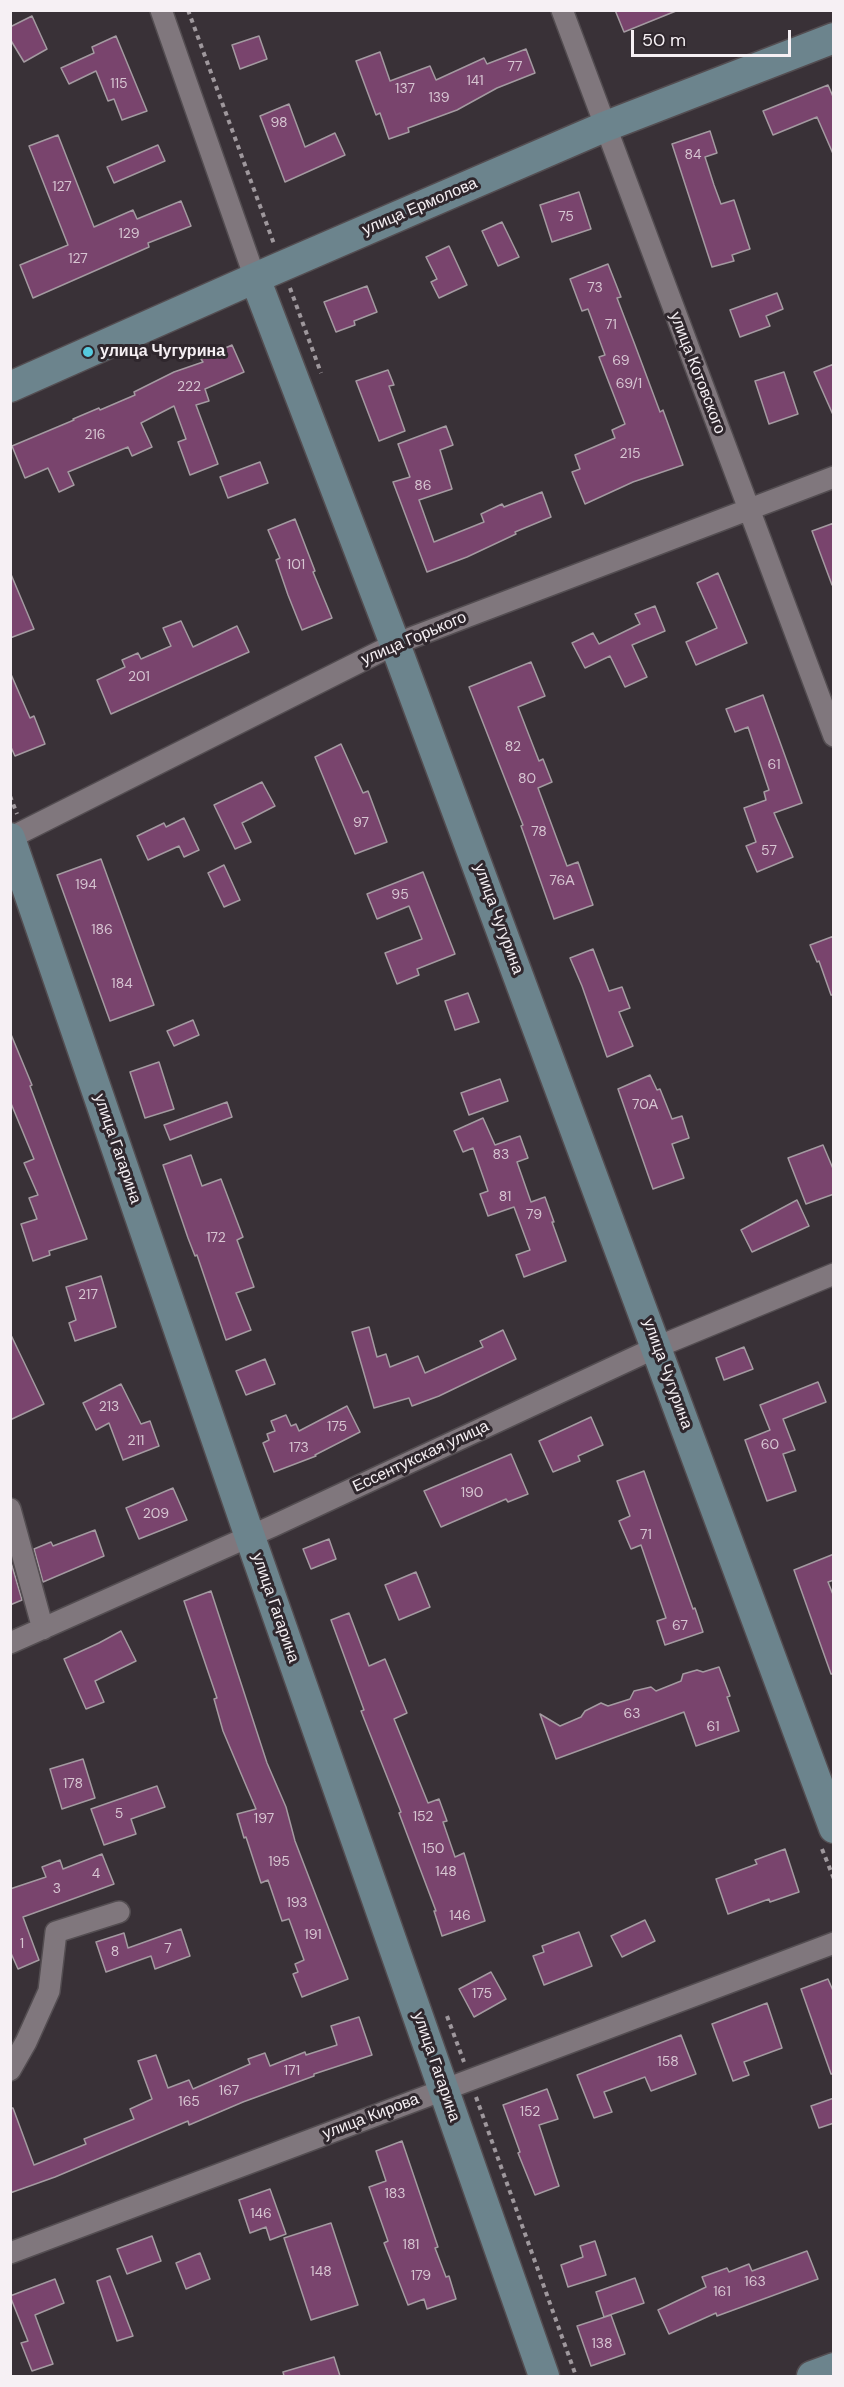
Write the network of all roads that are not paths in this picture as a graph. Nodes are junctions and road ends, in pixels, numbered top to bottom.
1 (161, 10) edge
2 (561, 10) edge
3 (834, 38) edge
4 (604, 128) junction
5 (255, 278) junction
6 (10, 387) edge
7 (834, 477) edge
8 (749, 509) junction
9 (395, 644) junction
10 (834, 736) edge
11 (10, 838) edge
12 (834, 1274) edge
13 (657, 1347) junction
14 (10, 1509) edge
15 (250, 1537) junction
16 (43, 1629) junction
17 (10, 1643) edge
18 (834, 1828) edge
19 (119, 1912) dead end
20 (834, 1943) edge
21 (10, 2070) edge
22 (444, 2090) junction
23 (10, 2253) edge
24 (834, 2368) edge
25 (544, 2376) edge
26 (813, 2376) edge

1 - 5 street, улица Чугурина
2 - 4 street, улица Котовского
3 - 4 street, улица Ермолова
4 - 5 street, улица Ермолова
4 - 8 street, улица Котовского
5 - 6 street, улица Ермолова
5 - 9 street, улица Чугурина
7 - 8 street, улица Горького
8 - 9 street, улица Горького
8 - 10 street, улица Котовского
9 - 11 street, улица Горького
9 - 13 street, улица Чугурина
11 - 15 street, улица Гагарина
12 - 13 street, Ессентукская улица
13 - 15 street, Ессентукская улица
13 - 18 street, улица Чугурина
14 - 16 street
15 - 16 street, Ессентукская улица
15 - 22 street, улица Гагарина
16 - 17 street, Ессентукская улица
19 - 21 street
20 - 22 street, улица Кирова
22 - 23 street, улица Кирова
22 - 25 street, улица Гагарина
24 - 26 street

